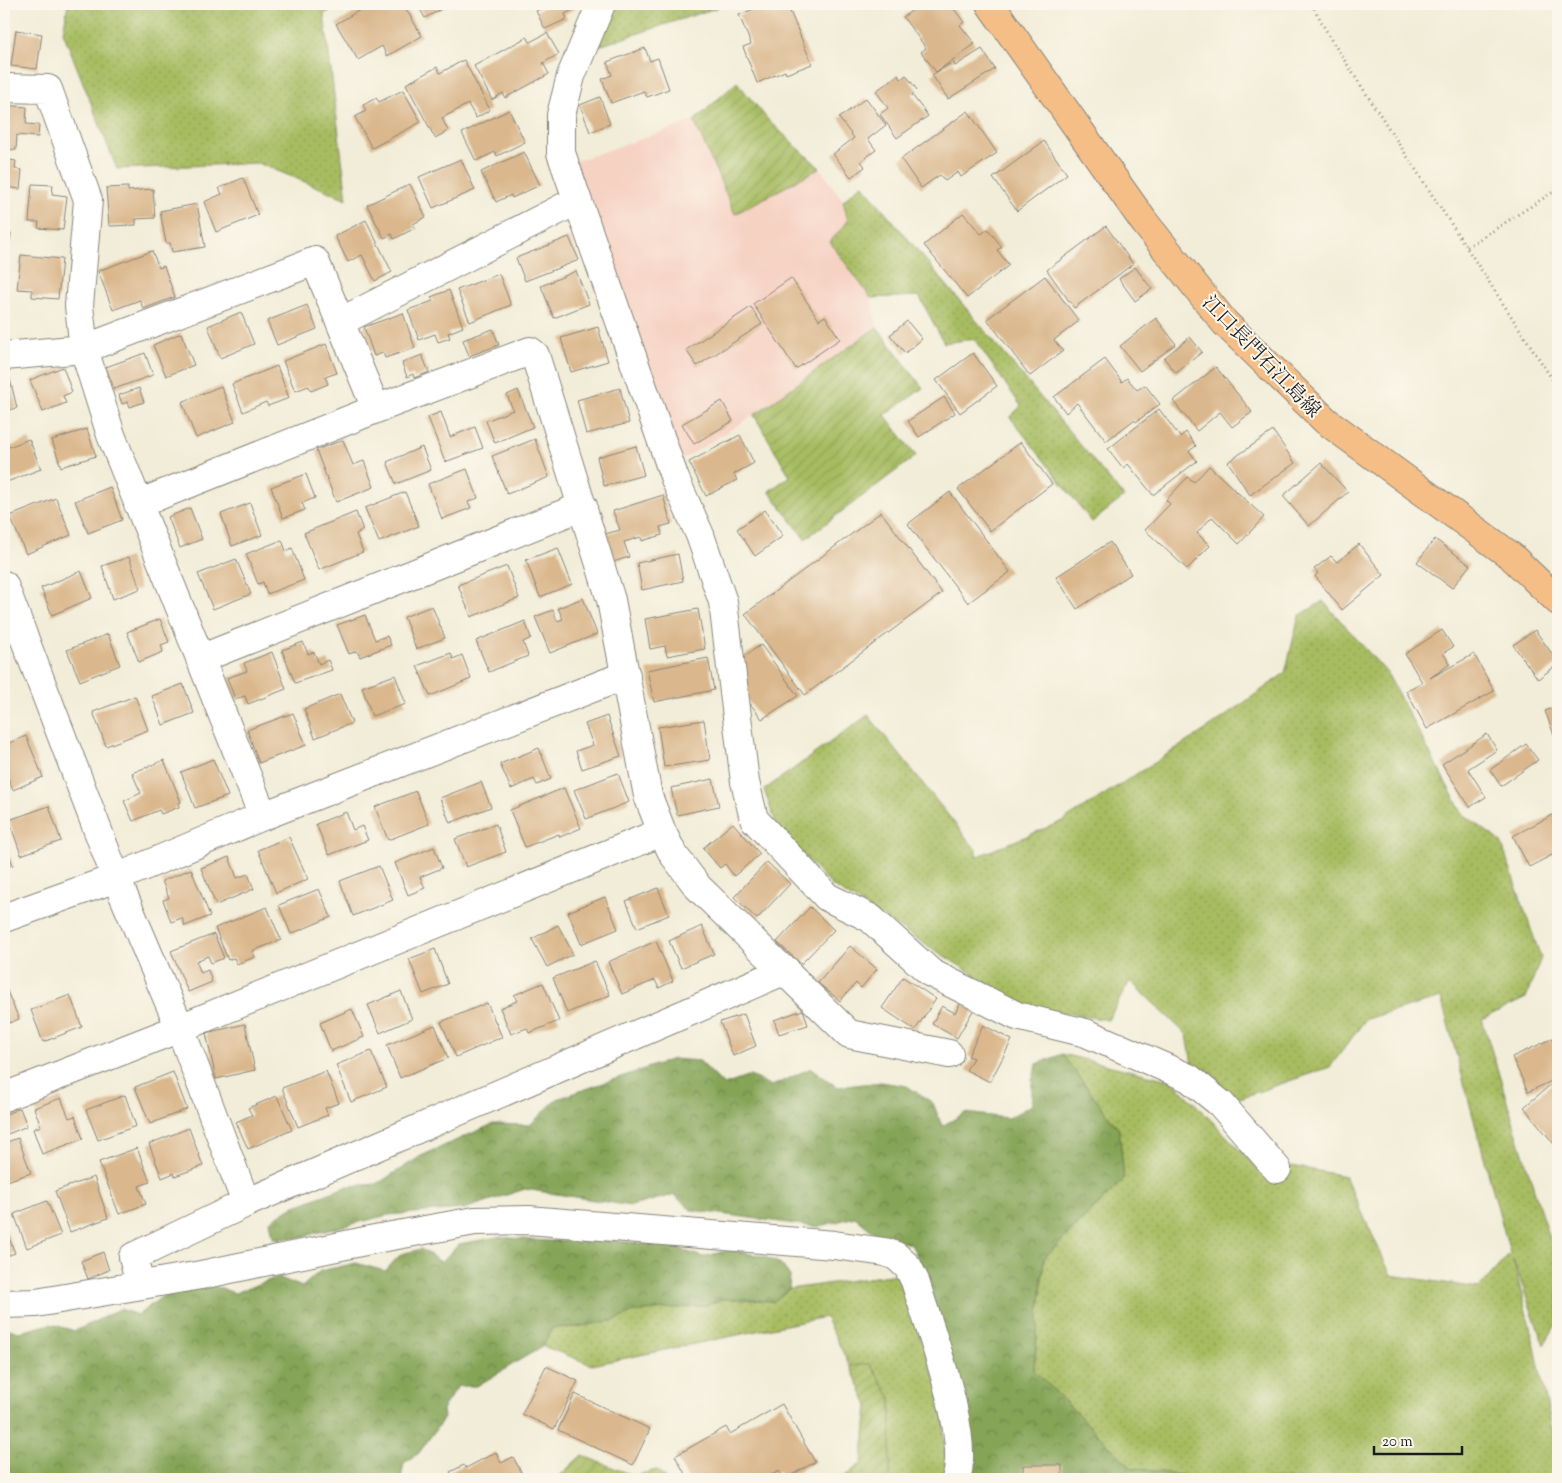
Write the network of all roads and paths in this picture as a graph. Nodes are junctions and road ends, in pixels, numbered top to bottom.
1 (601, 4) edge
2 (990, 4) edge
3 (1312, 4) edge
4 (4, 88) edge
5 (1558, 189) edge
6 (576, 201) junction
7 (1467, 247) junction
8 (340, 322) junction
9 (84, 349) junction
10 (4, 356) edge
11 (1558, 388) edge
12 (376, 409) junction
13 (138, 504) junction
14 (583, 506) junction
15 (4, 585) edge
16 (1558, 601) edge
17 (200, 659) junction
18 (626, 675) junction
19 (263, 816) junction
20 (662, 832) junction
21 (116, 878) junction
22 (4, 918) edge
23 (786, 970) junction
24 (180, 1028) junction
25 (949, 1054) dead end
26 (4, 1097) edge
27 (1277, 1169) dead end
28 (246, 1203) junction
29 (140, 1285) junction
30 (4, 1304) edge
31 (956, 1479) edge

1 - 6 street
2 - 16 main road, 江口長門石江島線
3 - 7 path
4 - 9 street
5 - 7 path
6 - 8 street
6 - 27 street
7 - 11 path
8 - 9 street
8 - 12 street
9 - 10 street
9 - 13 street
12 - 13 street
12 - 14 street
13 - 17 street
14 - 17 street
14 - 18 street
15 - 21 street
17 - 19 street
18 - 19 street
18 - 20 street
19 - 21 street
20 - 23 street
20 - 24 street
21 - 22 street
21 - 24 street
23 - 25 street
23 - 28 street
24 - 26 street
24 - 28 street
28 - 29 street
29 - 30 street
29 - 31 street

